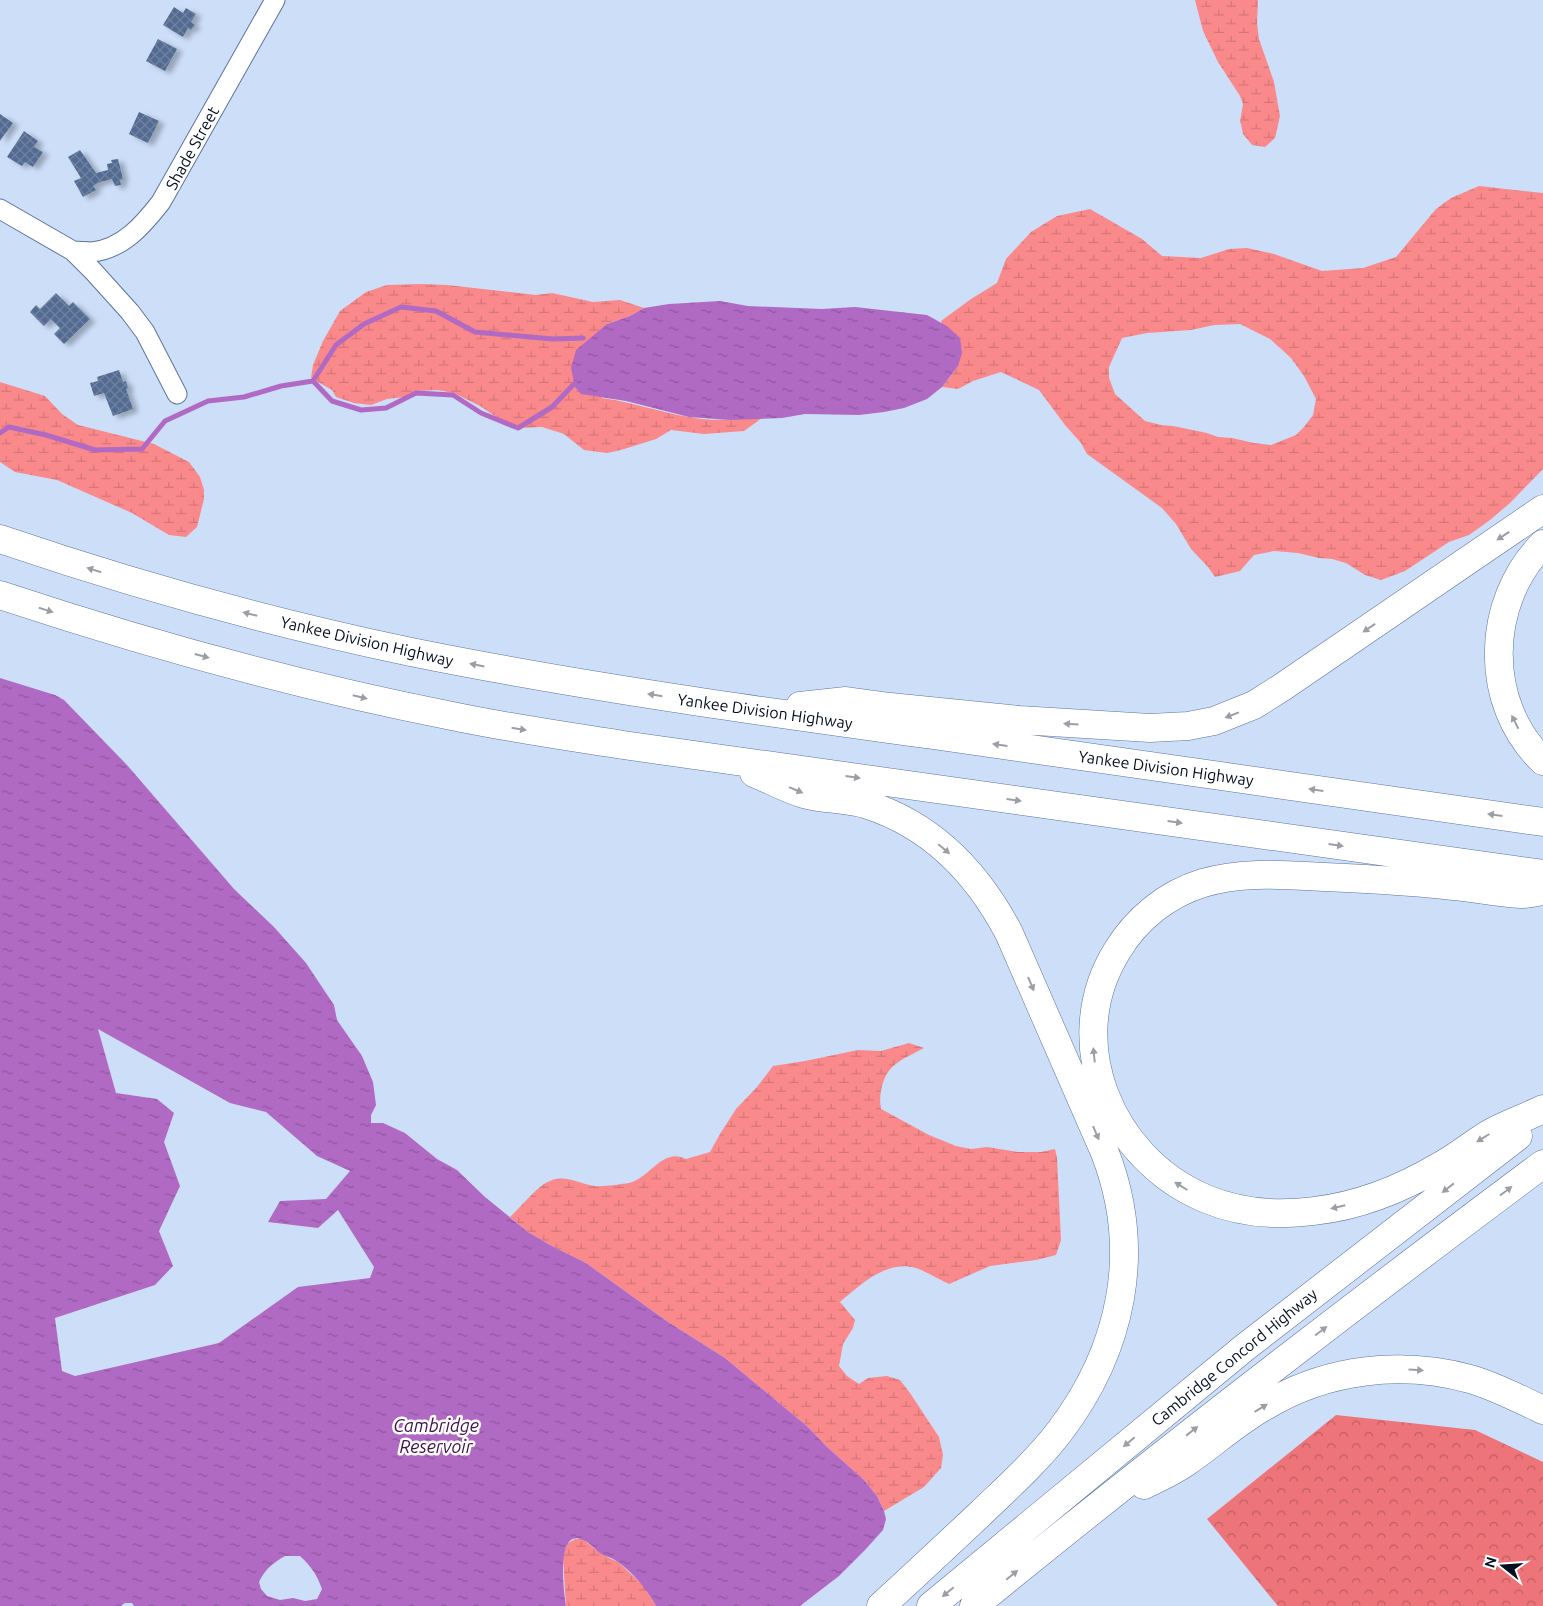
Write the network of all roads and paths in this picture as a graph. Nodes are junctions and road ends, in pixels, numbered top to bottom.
1 (275, 0) edge
2 (0, 209) edge
3 (72, 251) junction
4 (177, 394) dead end
5 (1543, 509) edge
6 (0, 540) edge
7 (1543, 544) edge
8 (0, 596) edge
9 (755, 710) junction
10 (718, 758) junction
11 (1543, 762) edge
12 (1543, 822) edge
13 (1543, 874) edge
14 (1543, 891) edge
15 (1543, 1109) edge
16 (1543, 1117) edge
17 (1543, 1164) edge
18 (1543, 1410) edge
19 (1085, 1515) junction
20 (882, 1606) edge
21 (931, 1606) edge
22 (974, 1606) edge

1 - 3 street, Shade Street
2 - 3 street
3 - 4 street
5 -> 9 highway
9 -> 6 highway, Yankee Division Highway
11 -> 7 highway
8 -> 10 highway
12 -> 9 highway, Yankee Division Highway
10 -> 13 highway
10 -> 20 highway
15 -> 14 highway
16 -> 21 highway, Cambridge Concord Highway
19 -> 17 highway, Cambridge Concord Highway
19 -> 18 highway
22 -> 19 highway, Cambridge Concord Highway

